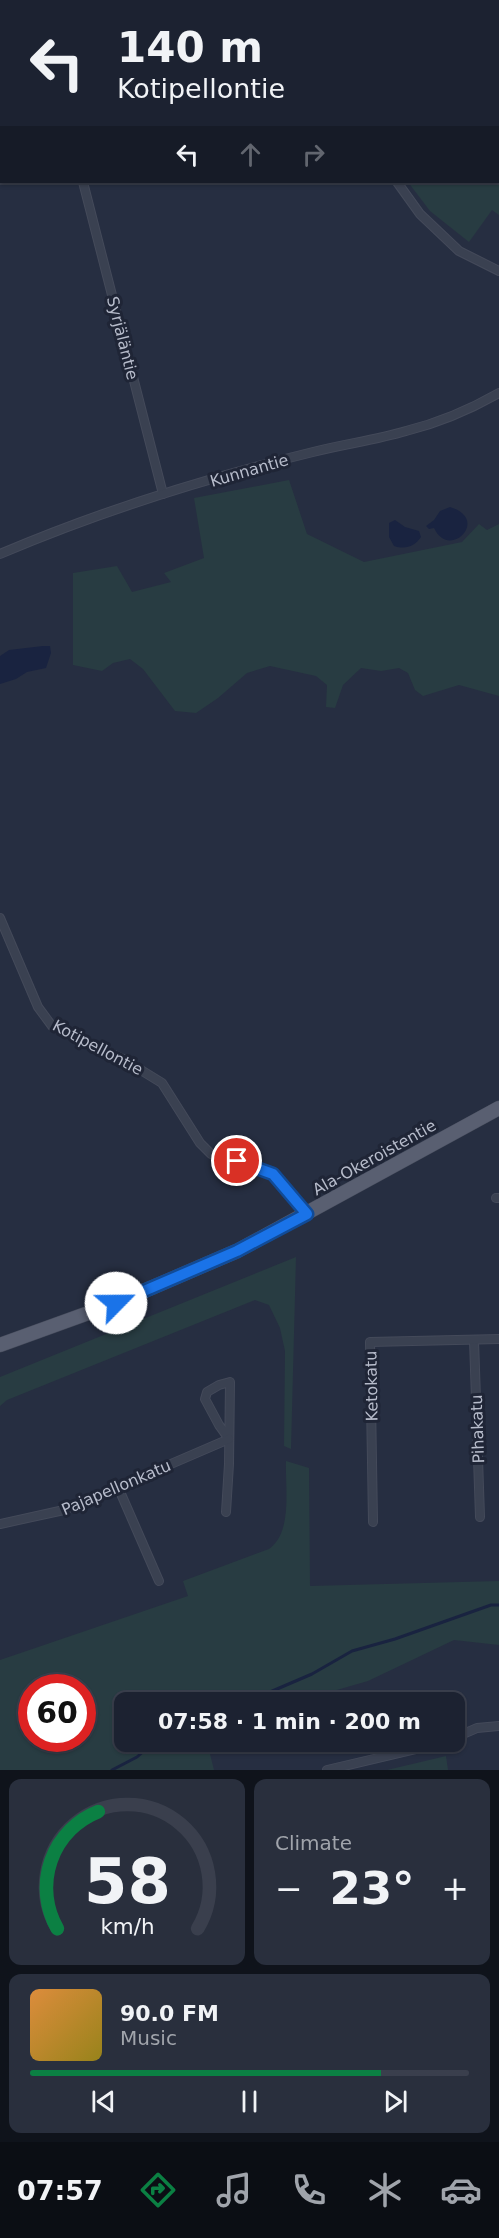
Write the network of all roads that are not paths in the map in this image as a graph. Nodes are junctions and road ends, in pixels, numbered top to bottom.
1 (83, 183) edge
2 (398, 183) edge
3 (499, 271) edge
4 (499, 393) edge
5 (163, 494) junction
6 (0, 554) edge
7 (0, 918) edge
8 (499, 1108) edge
9 (307, 1214) junction
10 (499, 1339) edge
11 (474, 1340) junction
12 (0, 1345) edge
13 (229, 1439) junction
14 (118, 1487) junction
15 (226, 1512) dead end
16 (480, 1517) dead end
17 (373, 1522) dead end
18 (0, 1524) edge
19 (159, 1581) dead end
20 (499, 1726) edge
21 (465, 1733) edge
22 (404, 1752) edge
23 (327, 1770) edge

1 - 5 street, Syrjäläntie
2 - 3 street
4 - 5 street, Kunnantie
5 - 6 street, Kunnantie
7 - 9 street, Kotipellontie
8 - 9 main road, Ala-Okeroistentie
9 - 12 main road, Ala-Okeroistentie
10 - 11 street, Ketokatu
11 - 16 street, Pihakatu
11 - 17 street, Ketokatu
13 - 13 street
13 - 14 street, Pajapellonkatu
13 - 15 street
14 - 18 street, Pajapellonkatu
14 - 19 street
20 - 21 street
22 - 23 street

